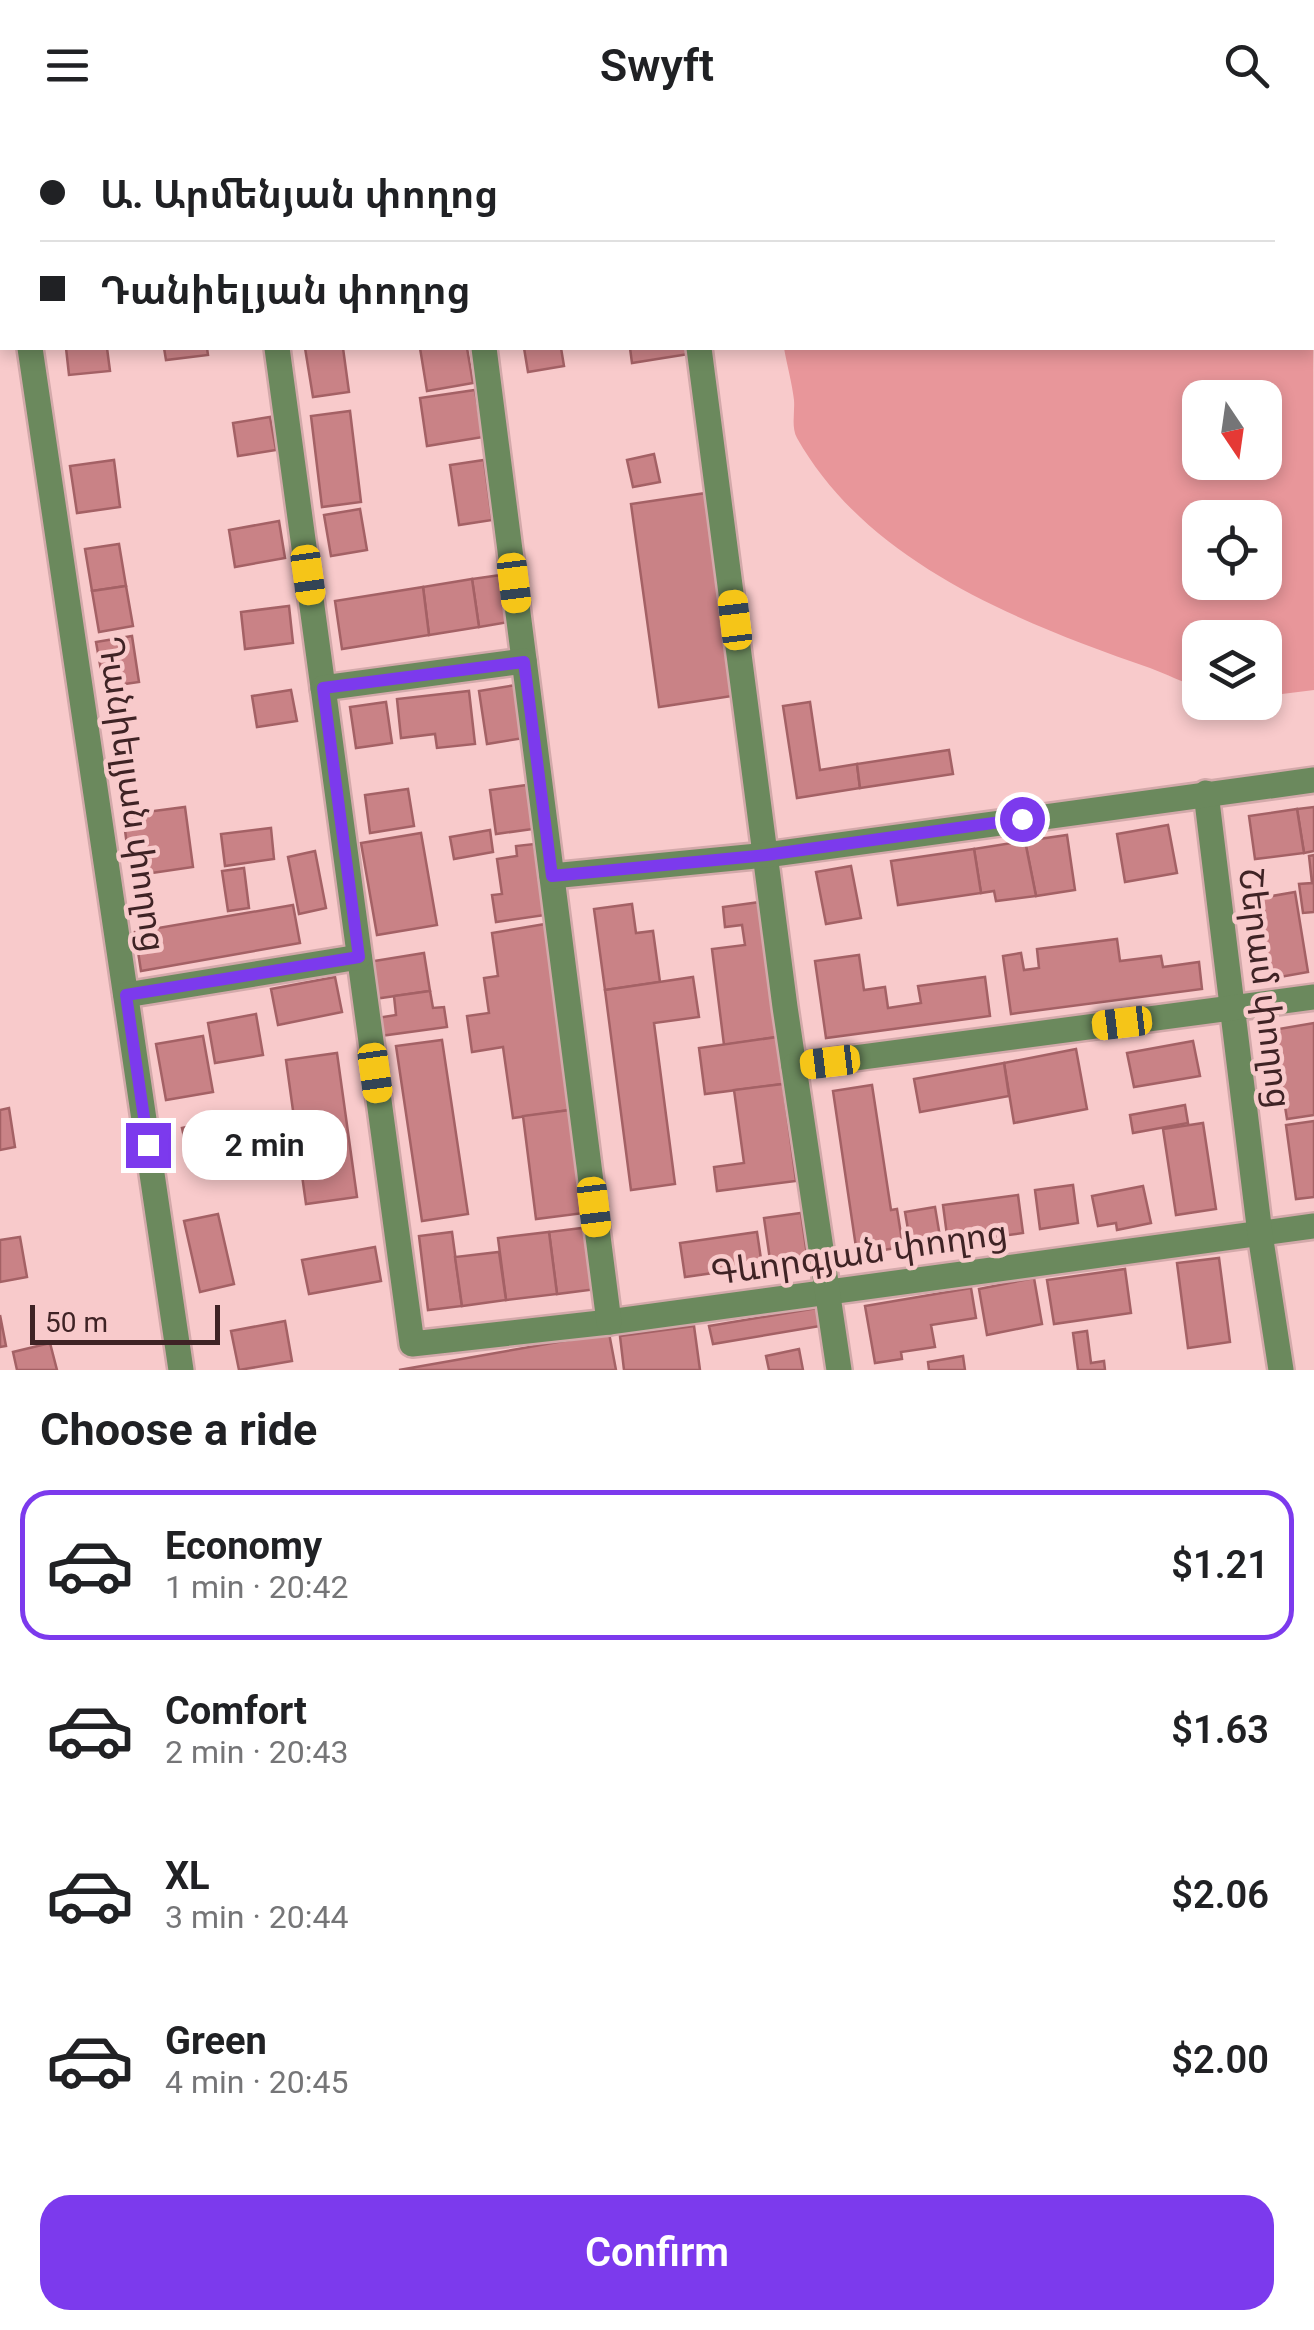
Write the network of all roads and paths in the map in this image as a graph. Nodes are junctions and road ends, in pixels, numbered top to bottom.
1 (30, 350) edge
2 (277, 350) edge
3 (484, 350) edge
4 (699, 350) edge
5 (524, 662) junction
6 (323, 688) junction
7 (1314, 780) edge
8 (1206, 794) junction
9 (766, 855) junction
10 (552, 876) junction
11 (359, 957) junction
12 (126, 995) junction
13 (1314, 997) edge
14 (1231, 1008) junction
15 (794, 1066) junction
16 (1314, 1226) edge
17 (1260, 1234) junction
18 (828, 1294) junction
19 (609, 1322) junction
20 (182, 1370) edge
21 (839, 1370) edge
22 (1281, 1370) edge

1 - 12 street, Դանիելյան փողոց
2 - 6 street
3 - 5 street
4 - 9 street
5 - 6 street
5 - 10 street
6 - 11 street
7 - 8 street
8 - 9 street
8 - 14 street, Շերամ փողոց
9 - 10 street
9 - 15 street
10 - 19 street
11 - 12 street
11 - 19 street, Գևորգյան փողոց
12 - 20 street, Դանիելյան փողոց
13 - 14 street
14 - 15 street
14 - 17 street, Շերամ փողոց
15 - 18 street
16 - 17 street, Գևորգյան փողոց
17 - 18 street, Գևորգյան փողոց
17 - 22 street, Շերամ փողոց
18 - 19 street, Գևորգյան փողոց
18 - 21 street

